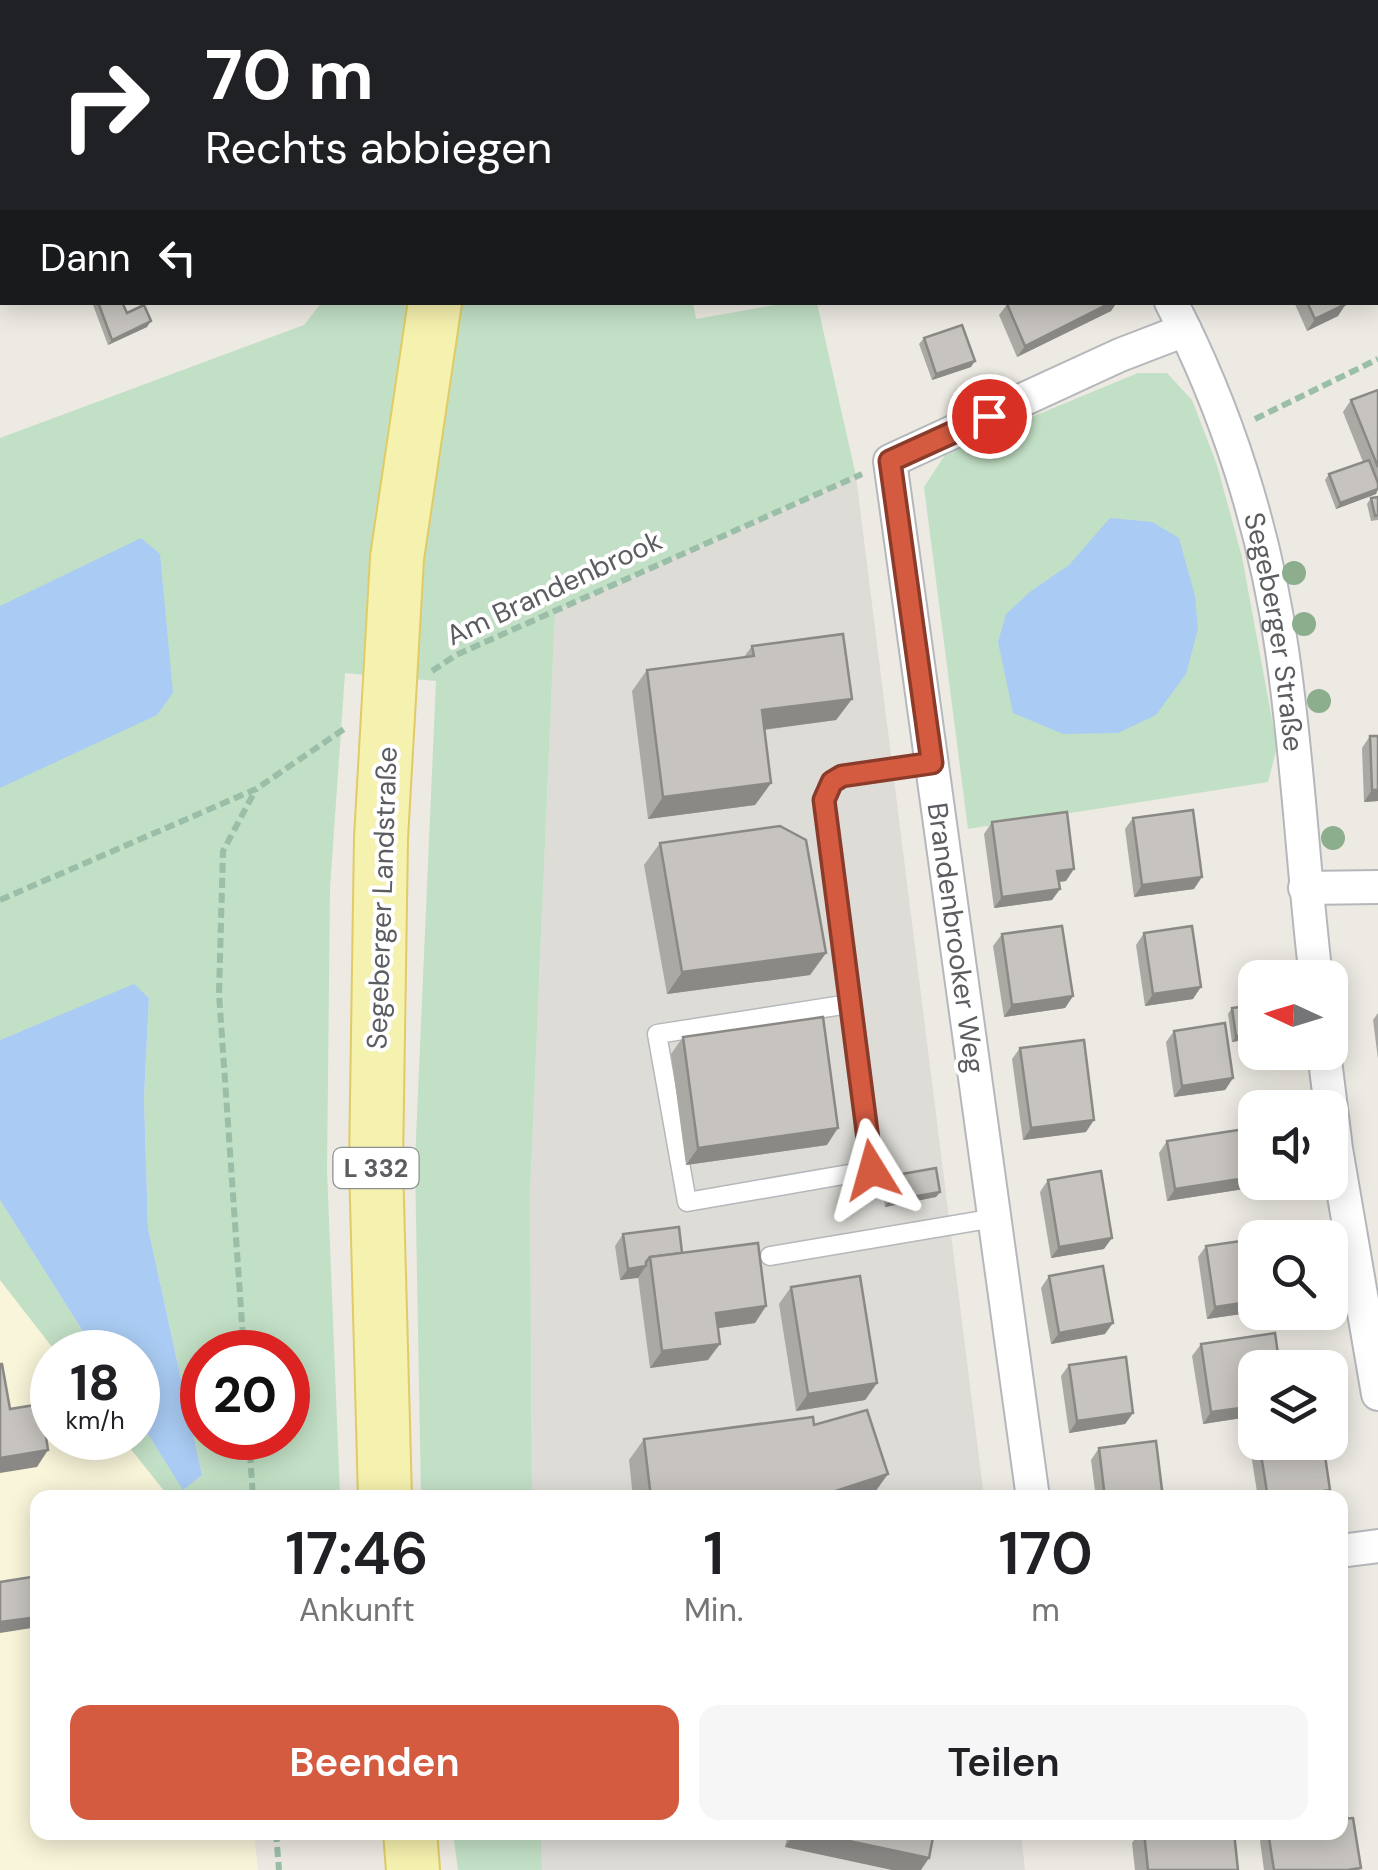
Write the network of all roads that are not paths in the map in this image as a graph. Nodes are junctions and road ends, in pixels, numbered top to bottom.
1 (436, 305) edge
2 (1178, 316) edge
3 (932, 763) junction
4 (1378, 886) edge
5 (1305, 888) junction
6 (1314, 960) edge
7 (849, 1004) junction
8 (1326, 1070) edge
9 (995, 1218) junction
10 (770, 1256) dead end
11 (1378, 1394) edge
12 (385, 1490) edge
13 (1033, 1490) edge
14 (1378, 1546) edge
15 (1348, 1549) edge
16 (411, 1840) edge
17 (413, 1870) edge

1 - 12 main road, Segeberger Landstraße / L 332, bridge
2 - 3 street, Brandenbrooker Weg
2 - 5 street, Segeberger Straße
3 - 7 lane
3 - 9 street, Brandenbrooker Weg
4 - 5 street
5 - 6 street, Segeberger Straße
7 - 7 lane
8 - 11 street
9 - 10 lane
9 - 13 street, Brandenbrooker Weg
14 - 15 street
16 - 17 main road

